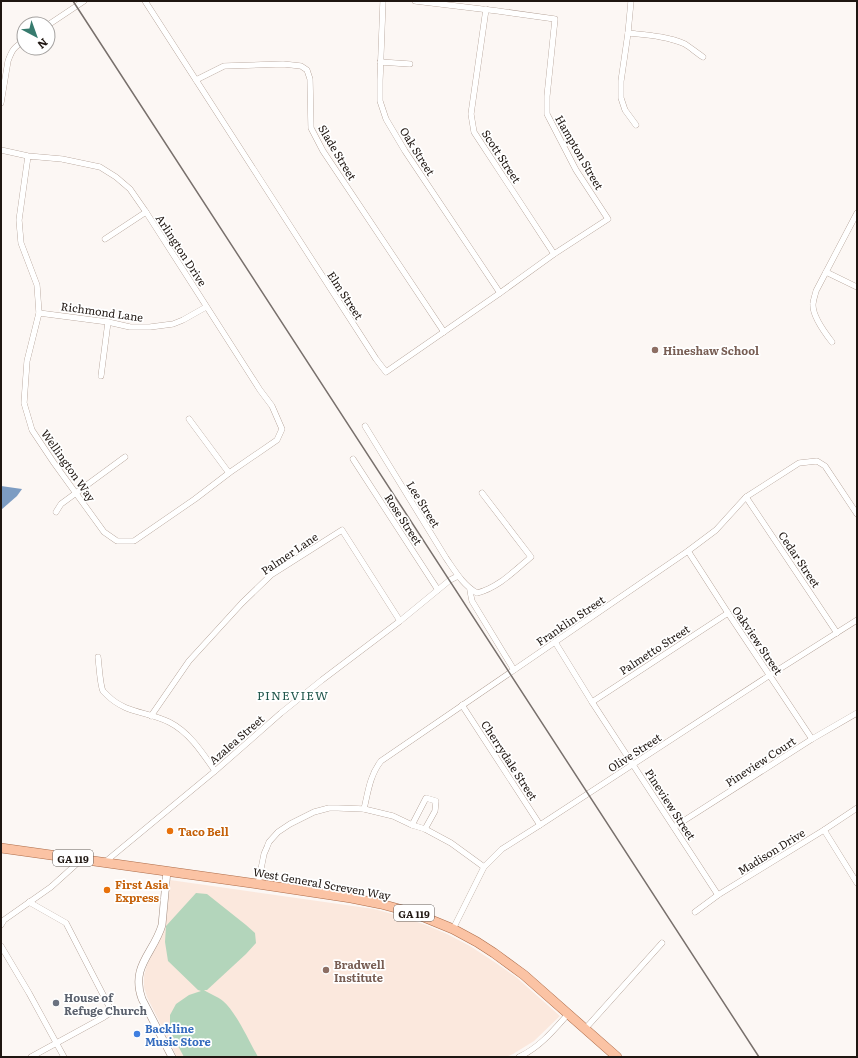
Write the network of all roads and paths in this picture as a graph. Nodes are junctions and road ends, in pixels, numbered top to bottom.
1 (84, 1) edge
2 (145, 1) edge
3 (383, 1) edge
4 (415, 1) edge
5 (631, 1) edge
6 (486, 9) junction
7 (56, 20) edge
8 (628, 33) junction
9 (16, 46) edge
10 (703, 58) dead end
11 (380, 62) junction
12 (410, 64) dead end
13 (196, 80) junction
14 (1, 103) edge
15 (636, 125) dead end
16 (1, 150) edge
17 (28, 156) junction
18 (146, 212) junction
19 (857, 213) edge
20 (608, 219) joint
21 (105, 239) dead end
22 (554, 254) junction
23 (826, 272) junction
24 (857, 287) edge
25 (500, 293) junction
26 (206, 307) junction
27 (39, 313) junction
28 (108, 322) junction
29 (444, 332) junction
30 (832, 342) dead end
31 (101, 376) dead end
32 (189, 418) dead end
33 (365, 426) dead end
34 (277, 440) joint
35 (125, 457) dead end
36 (354, 459) dead end
37 (229, 473) junction
38 (76, 492) junction
39 (482, 493) dead end
40 (746, 497) junction
41 (56, 512) dead end
42 (857, 514) edge
43 (688, 551) junction
44 (458, 576) junction
45 (438, 590) junction
46 (470, 590) junction
47 (728, 613) junction
48 (857, 620) edge
49 (400, 621) junction
50 (837, 633) junction
51 (555, 642) junction
52 (98, 657) dead end
53 (514, 670) junction
54 (770, 675) junction
55 (592, 702) junction
56 (462, 705) junction
57 (857, 713) edge
58 (152, 716) junction
59 (812, 739) junction
60 (633, 764) junction
61 (215, 771) junction
62 (857, 808) edge
63 (364, 809) junction
64 (412, 825) junction
65 (540, 825) junction
66 (674, 828) junction
67 (425, 829) junction
68 (824, 830) junction
69 (1, 848) edge
70 (82, 859) junction
71 (105, 862) junction
72 (484, 867) junction
73 (167, 871) junction
74 (857, 883) edge
75 (258, 884) junction
76 (718, 895) junction
77 (29, 902) junction
78 (695, 912) dead end
79 (1, 925) edge
80 (453, 929) junction
81 (662, 943) dead end
82 (1, 946) edge
83 (568, 1014) junction
84 (585, 1029) junction
85 (56, 1044) junction
86 (31, 1057) edge
87 (64, 1057) edge
88 (172, 1057) edge
89 (519, 1057) edge
90 (617, 1057) edge

1 - 7 street
2 - 13 street, Elm Street
3 - 11 street, Oak Street
4 - 6 street
5 - 8 street
6 - 20 street, Hampton Street
6 - 22 street, Scott Street
8 - 10 street
8 - 15 street
9 - 14 street
11 - 12 street
11 - 25 street, Oak Street
13 - 29 street, Slade Street
13 - 29 street, Elm Street
16 - 17 street, Arlington Drive
17 - 18 street, Arlington Drive
17 - 27 street, Wellington Way
18 - 21 street
18 - 26 street, Arlington Drive
19 - 23 street
20 - 22 street, Elm Street
22 - 25 street, Elm Street
23 - 24 street
23 - 30 street
25 - 29 street, Elm Street
26 - 28 street, Richmond Lane
26 - 34 street, Arlington Drive
27 - 28 street, Richmond Lane
27 - 38 street, Wellington Way
28 - 31 street
32 - 37 street
33 - 44 street, Lee Street
34 - 37 street, Wellington Way
35 - 38 street
36 - 45 street, Rose Street
37 - 38 street, Wellington Way
38 - 41 street
39 - 46 street
40 - 42 street, Franklin Street
40 - 43 street, Franklin Street
40 - 50 street, Cedar Street
43 - 47 street, Oakview Street
43 - 51 street, Franklin Street
44 - 45 street, Azalea Street
44 - 46 street, Lee Street
45 - 49 street, Azalea Street
46 - 53 street, Lee Street
47 - 54 street, Oakview Street
47 - 55 street, Palmetto Street
48 - 50 street, Olive Street
49 - 58 street, Palmer Lane
49 - 61 street, Azalea Street
50 - 54 street, Olive Street
51 - 53 street, Franklin Street
51 - 55 street, Pineview Street
52 - 58 street
53 - 56 street, Franklin Street
54 - 59 street, Oakview Street
54 - 60 street, Olive Street
55 - 60 street, Pineview Street
56 - 63 street, Franklin Street
56 - 65 street, Cherrydale Street
57 - 59 street, Pineview Court
58 - 61 street
59 - 66 street, Pineview Court
60 - 65 street, Olive Street
60 - 66 street, Pineview Street
61 - 71 street, Azalea Street
62 - 68 street, Madison Drive
63 - 64 street
63 - 75 street
64 - 67 street
64 - 67 street
65 - 72 street, Olive Street
66 - 76 street, Pineview Street
67 - 72 street
68 - 74 street
68 - 76 street, Madison Drive
69 - 70 main road, West General Screven Way / GA 119
70 - 71 main road, West General Screven Way / GA 119
70 - 77 street
71 - 73 main road, West General Screven Way / GA 119
72 - 80 street, Olive Street
73 - 75 main road, West General Screven Way / GA 119
73 - 88 street
75 - 80 main road, West General Screven Way / GA 119
76 - 78 street, Madison Drive
77 - 79 street
77 - 85 street
80 - 83 main road, West General Screven Way / GA 119
81 - 84 street
82 - 85 street
83 - 84 main road, West General Screven Way / GA 119
83 - 89 street
84 - 90 main road, West General Screven Way / GA 119
85 - 86 street
85 - 87 street

